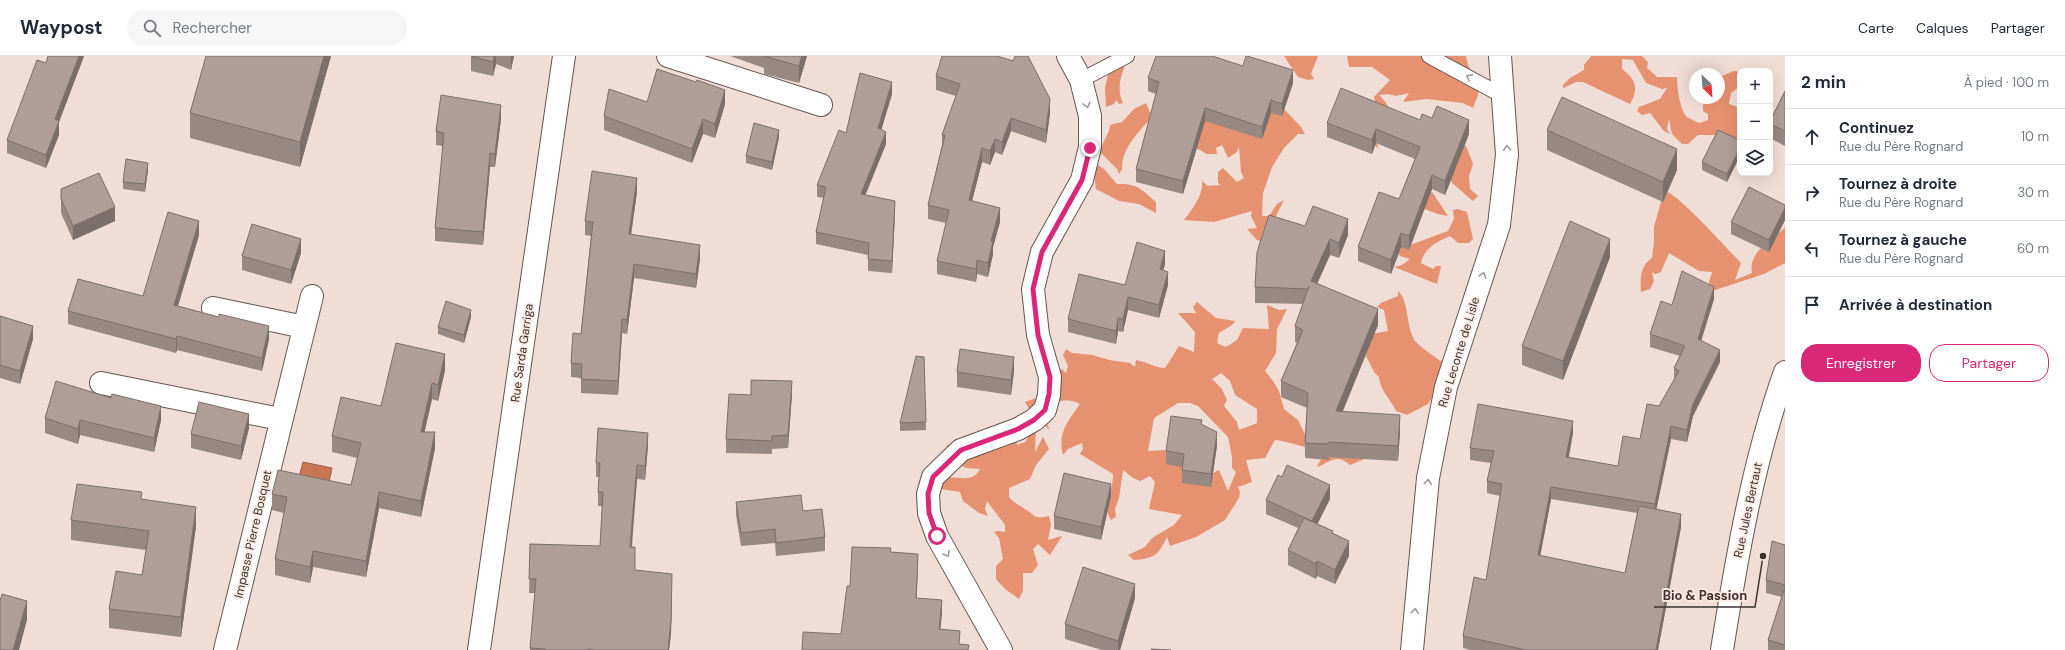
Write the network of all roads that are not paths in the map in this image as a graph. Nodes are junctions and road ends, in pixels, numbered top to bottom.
1 (564, 56) edge
2 (668, 56) edge
3 (1068, 56) edge
4 (1127, 56) edge
5 (1429, 56) edge
6 (1500, 56) edge
7 (1081, 80) junction
8 (1503, 96) junction
9 (821, 105) dead end
10 (312, 296) dead end
11 (213, 308) dead end
12 (304, 327) junction
13 (1785, 372) edge
14 (101, 382) dead end
15 (280, 419) junction
16 (225, 650) edge
17 (479, 650) edge
18 (1001, 650) edge
19 (1412, 650) edge
20 (1722, 650) edge

1 - 17 street, Rue Sarda Garriga
2 - 9 street
3 - 7 street
4 - 7 lane
8 -> 5 lane
6 - 8 street, Rue Leconte de Lisle
7 -> 18 street
19 -> 8 street, Rue Leconte de Lisle
10 - 12 street, Impasse Pierre Bosquet
11 - 12 street
12 - 15 street, Impasse Pierre Bosquet
13 - 20 street, Rue Jules Bertaut
14 - 15 street
15 - 16 street, Impasse Pierre Bosquet

